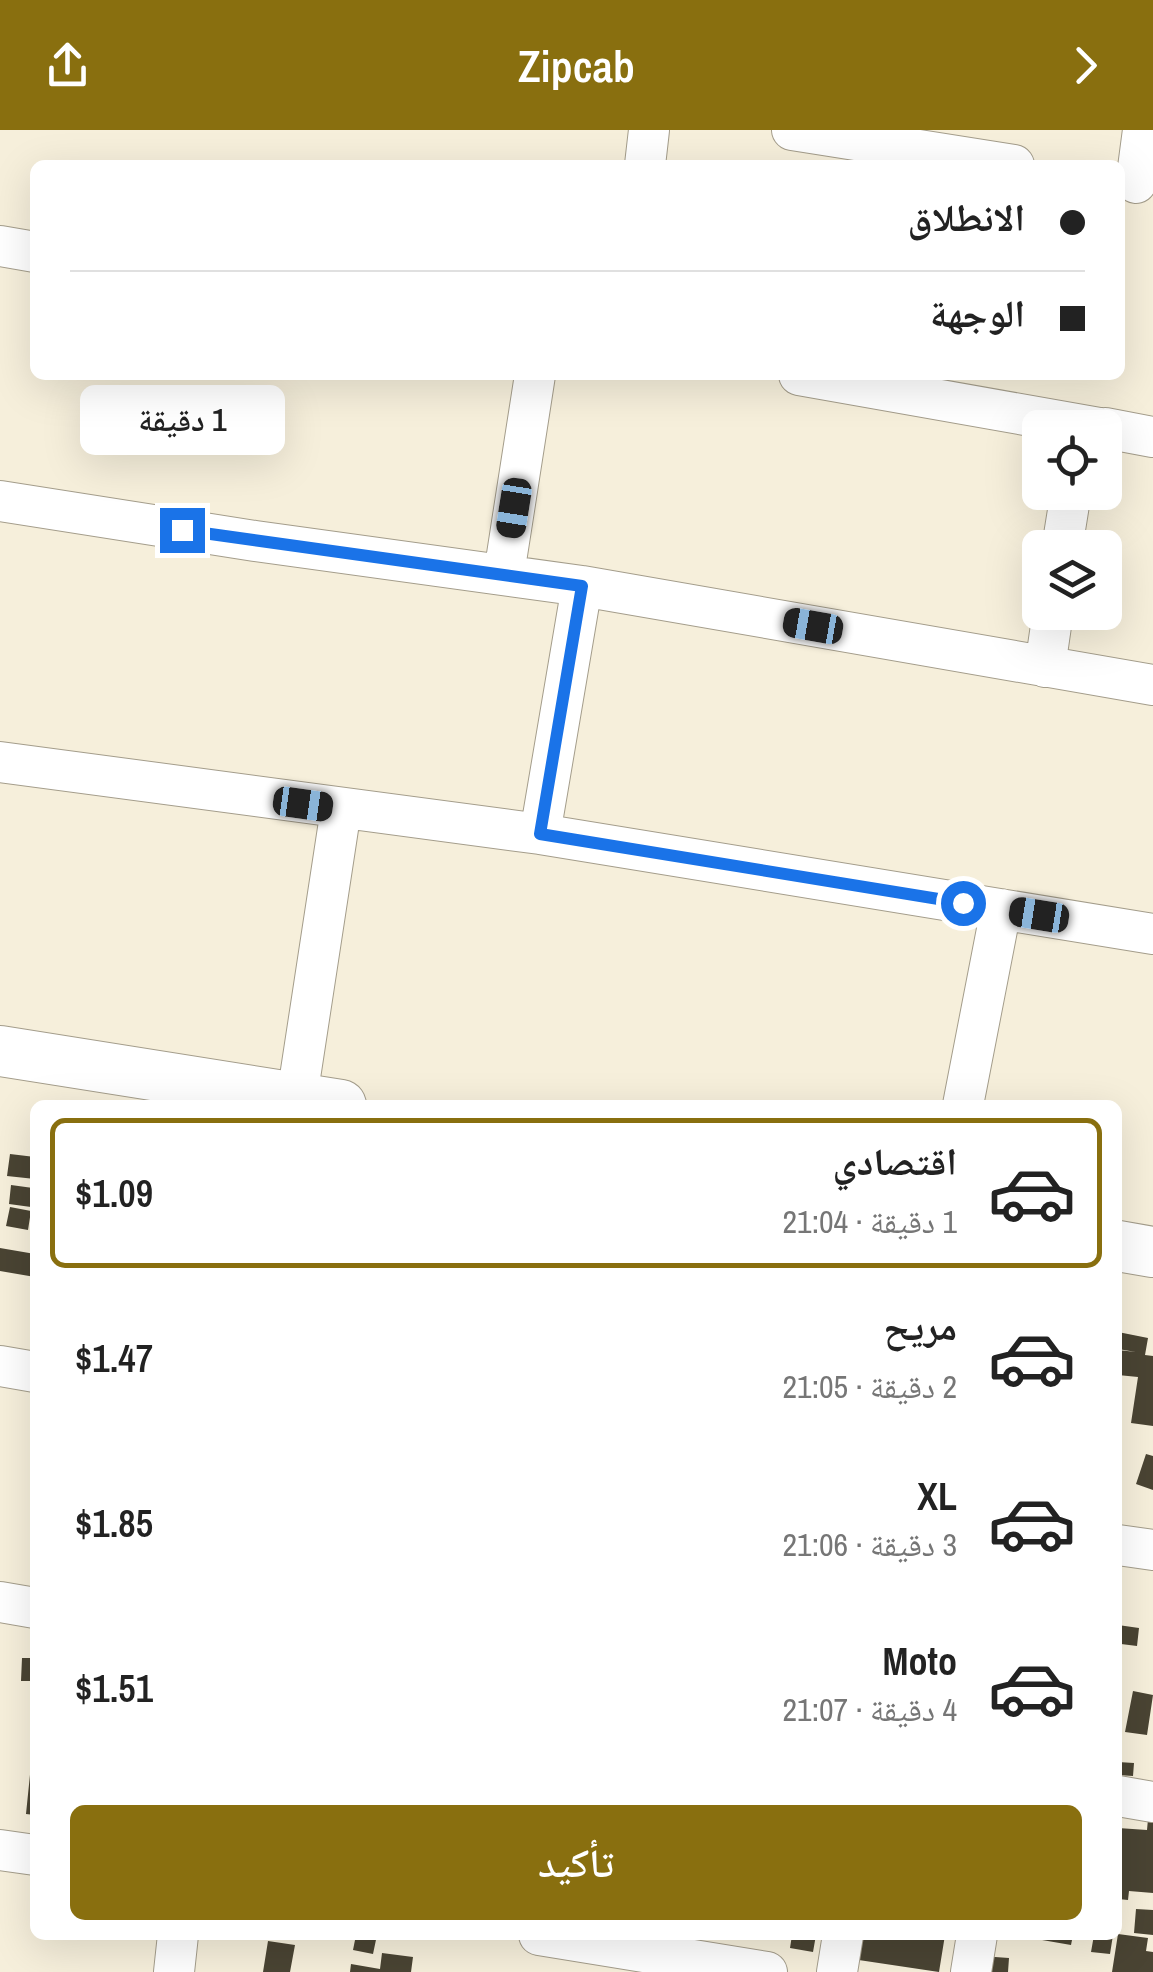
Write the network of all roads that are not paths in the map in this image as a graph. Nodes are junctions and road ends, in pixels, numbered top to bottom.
1 (650, 130) edge
2 (792, 130) edge
3 (1143, 130) edge
4 (646, 160) edge
5 (982, 160) edge
6 (1136, 183) edge
7 (0, 246) edge
8 (30, 251) edge
9 (533, 380) edge
10 (862, 380) edge
11 (963, 388) edge
12 (1035, 410) edge
13 (1122, 432) edge
14 (1153, 437) edge
15 (0, 501) edge
16 (504, 574) junction
17 (582, 586) junction
18 (1050, 630) edge
19 (1044, 667) junction
20 (1153, 684) edge
21 (0, 762) edge
22 (341, 809) junction
23 (540, 834) junction
24 (1001, 909) junction
25 (1153, 934) edge
26 (0, 1051) edge
27 (313, 1100) edge
28 (319, 1100) edge
29 (964, 1100) edge
30 (1122, 1247) edge
31 (1153, 1252) edge
32 (0, 1366) edge
33 (30, 1371) edge
34 (1122, 1546) edge
35 (1153, 1550) edge
36 (0, 1602) edge
37 (30, 1607) edge
38 (1122, 1797) edge
39 (1153, 1802) edge
40 (0, 1850) edge
41 (30, 1854) edge
42 (177, 1940) edge
43 (547, 1940) edge
44 (842, 1940) edge
45 (976, 1940) edge
46 (576, 1957) edge
47 (174, 1972) edge
48 (762, 1972) edge
49 (837, 1972) edge
50 (971, 1972) edge

1 - 4 street
2 - 5 street
3 - 6 street
7 - 8 street
9 - 16 street
10 - 11 street
11 - 12 street
13 - 14 street
15 - 16 street
16 - 17 street
17 - 19 street
17 - 23 street
18 - 19 street
19 - 20 street
21 - 22 street
22 - 23 street
22 - 28 street
23 - 24 street
24 - 25 street
24 - 29 street
26 - 27 street
30 - 31 street
32 - 33 street
34 - 35 street
36 - 37 street
38 - 39 street
40 - 41 street
42 - 47 street
43 - 46 street
44 - 49 street
45 - 50 street
46 - 48 street

